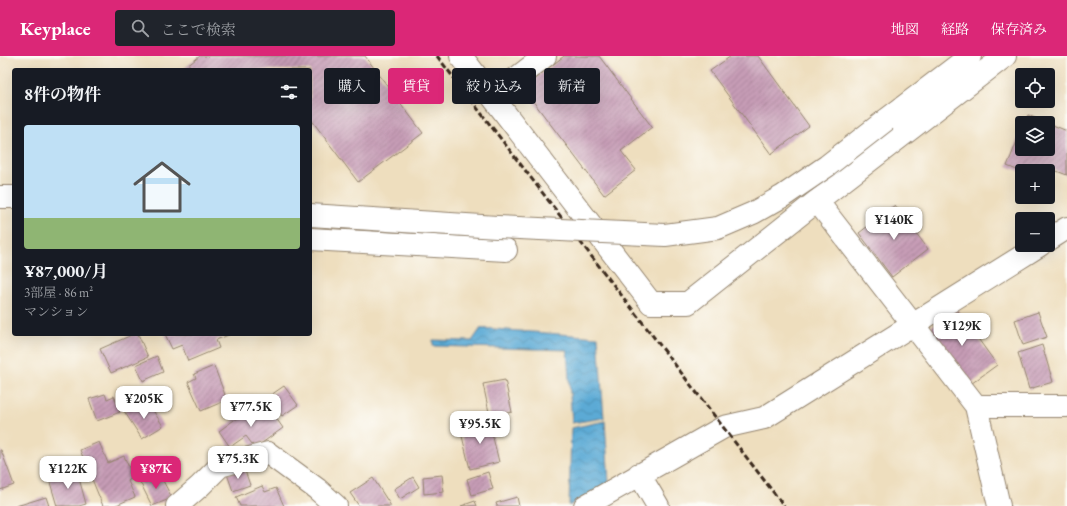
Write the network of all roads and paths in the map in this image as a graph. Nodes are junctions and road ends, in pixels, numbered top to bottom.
1 (462, 56) edge
2 (545, 56) edge
3 (970, 56) edge
4 (1005, 56) edge
5 (471, 68) edge
6 (529, 68) edge
7 (499, 104) edge
8 (0, 196) edge
9 (12, 197) edge
10 (817, 201) junction
11 (312, 215) edge
12 (1067, 228) edge
13 (1055, 236) edge
14 (312, 238) edge
15 (506, 250) dead end
16 (1029, 252) edge
17 (913, 324) junction
18 (976, 406) junction
19 (1067, 406) edge
20 (639, 474) junction
21 (177, 506) edge
22 (336, 506) edge
23 (585, 506) edge
24 (658, 506) edge
25 (998, 506) edge

1 - 5 street
2 - 6 street
3 - 11 street, bridge
4 - 10 street
7 - 10 street
8 - 9 street
10 - 17 street
12 - 13 street
14 - 15 street
16 - 17 street
17 - 18 street
17 - 20 street
18 - 19 street
18 - 25 street
20 - 23 street
20 - 24 street
21 - 22 street

